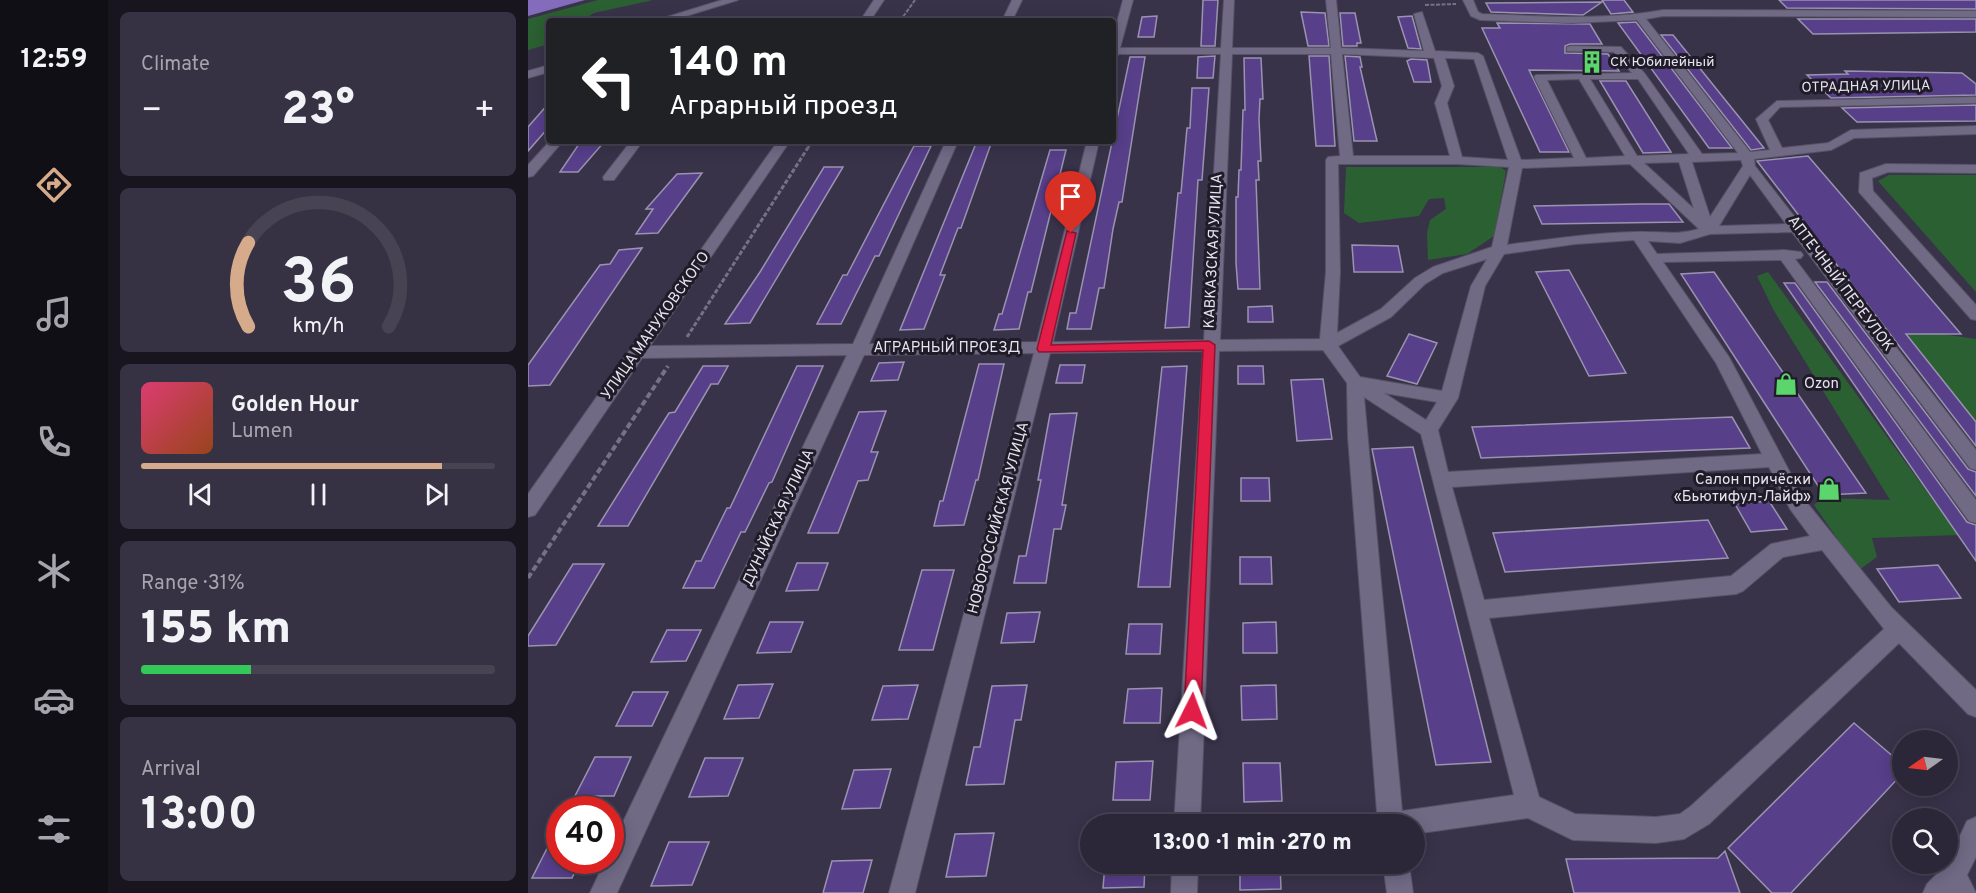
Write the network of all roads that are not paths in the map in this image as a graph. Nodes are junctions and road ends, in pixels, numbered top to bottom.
1 (879, 0) edge
2 (1017, 0) edge
3 (1128, 0) edge
4 (1229, 0) edge
5 (1330, 0) edge
6 (1652, 0) edge
7 (728, 2) edge
8 (1469, 2) edge
9 (1663, 13) junction
10 (1419, 14) road end
11 (1976, 14) edge
12 (670, 18) edge
13 (716, 18) edge
14 (867, 18) edge
15 (1008, 18) edge
16 (1640, 18) junction
17 (1611, 21) junction
18 (1116, 42) edge
19 (1571, 49) dead end
20 (1225, 51) junction
21 (1335, 51) junction
22 (1116, 53) edge
23 (1435, 55) junction
24 (546, 69) edge
25 (1640, 74) junction
26 (528, 75) edge
27 (1582, 76) junction
28 (1976, 100) edge
29 (1976, 130) edge
30 (554, 144) edge
31 (635, 144) edge
32 (782, 144) edge
33 (951, 144) edge
34 (1092, 144) edge
35 (1777, 151) junction
36 (1690, 156) junction
37 (1347, 160) junction
38 (1457, 160) junction
39 (1633, 160) junction
40 (1748, 161) junction
41 (1582, 162) junction
42 (1516, 164) junction
43 (1976, 169) edge
44 (528, 173) edge
45 (609, 177) dead end
46 (1797, 228) junction
47 (1709, 230) junction
48 (1638, 236) junction
49 (1499, 250) junction
50 (1784, 254) junction
51 (1818, 257) junction
52 (1655, 258) junction
53 (1976, 315) edge
54 (1328, 344) junction
55 (1209, 345) junction
56 (859, 348) junction
57 (1043, 349) junction
58 (638, 352) junction
59 (1354, 382) junction
60 (1449, 398) junction
61 (1429, 430) junction
62 (1774, 459) junction
63 (1976, 462) edge
64 (1441, 480) junction
65 (528, 509) edge
66 (1976, 515) edge
67 (1826, 541) junction
68 (1476, 609) junction
69 (1900, 628) junction
70 (1976, 706) edge
71 (1529, 805) junction
72 (1188, 814) edge
73 (1390, 814) edge
74 (1425, 820) edge
75 (1976, 830) edge
76 (1185, 874) edge
77 (1397, 874) edge
78 (1951, 888) edge
79 (603, 893) edge
80 (902, 893) edge
81 (1184, 893) edge
82 (1400, 893) edge

1 - 14 street
2 - 15 street
3 - 18 street
4 - 20 street, КАВКАЗСКАЯ УЛИЦА
5 - 21 street
6 - 9 street
7 - 12 street
7 - 13 street
8 - 17 street
9 - 11 street
9 - 16 street
10 - 23 street
16 - 17 street
16 - 40 street, АПТЕЧНЫЙ ПЕРЕУЛОК
17 - 25 street
19 - 25 street
20 - 21 street
20 - 22 street
20 - 55 street, КАВКАЗСКАЯ УЛИЦА
21 - 23 street
21 - 37 street
23 - 38 street
23 - 42 street
24 - 26 street
25 - 27 street
25 - 36 street
27 - 39 street
27 - 41 street
28 - 35 street, ОТРАДНАЯ УЛИЦА
29 - 35 street
30 - 44 street
31 - 45 street
32 - 58 street, УЛИЦА МАНУКОВСКОГО
33 - 56 street, ДУНАЙСКАЯ УЛИЦА
34 - 57 street, НОВОРОССИЙСКАЯ УЛИЦА
35 - 40 street
36 - 39 street
36 - 40 street
36 - 47 street
37 - 38 street
37 - 54 street
38 - 42 street
39 - 41 street
39 - 47 street
40 - 46 street, АПТЕЧНЫЙ ПЕРЕУЛОК
40 - 47 street
41 - 42 street
42 - 49 street
43 - 53 street
46 - 47 street
46 - 51 street, АПТЕЧНЫЙ ПЕРЕУЛОК
47 - 48 street
48 - 49 street
48 - 52 street
49 - 54 street
49 - 60 street
50 - 51 street
50 - 52 street
50 - 66 street
51 - 63 street, АПТЕЧНЫЙ ПЕРЕУЛОК
52 - 62 street
54 - 55 street, АГРАРНЫЙ ПРОЕЗД
54 - 59 street
55 - 57 street, АГРАРНЫЙ ПРОЕЗД
55 - 72 street, КАВКАЗСКАЯ УЛИЦА
56 - 57 street, АГРАРНЫЙ ПРОЕЗД
56 - 58 street, АГРАРНЫЙ ПРОЕЗД
56 - 79 street, ДУНАЙСКАЯ УЛИЦА
57 - 80 street, НОВОРОССИЙСКАЯ УЛИЦА
58 - 65 street, УЛИЦА МАНУКОВСКОГО
59 - 60 street
59 - 61 street
59 - 73 street
60 - 61 street
61 - 64 street
62 - 64 street
62 - 67 street
64 - 68 street
67 - 68 street
67 - 69 street
68 - 71 street
69 - 70 street
69 - 71 street
71 - 74 street
75 - 78 street
76 - 81 street
77 - 82 street

